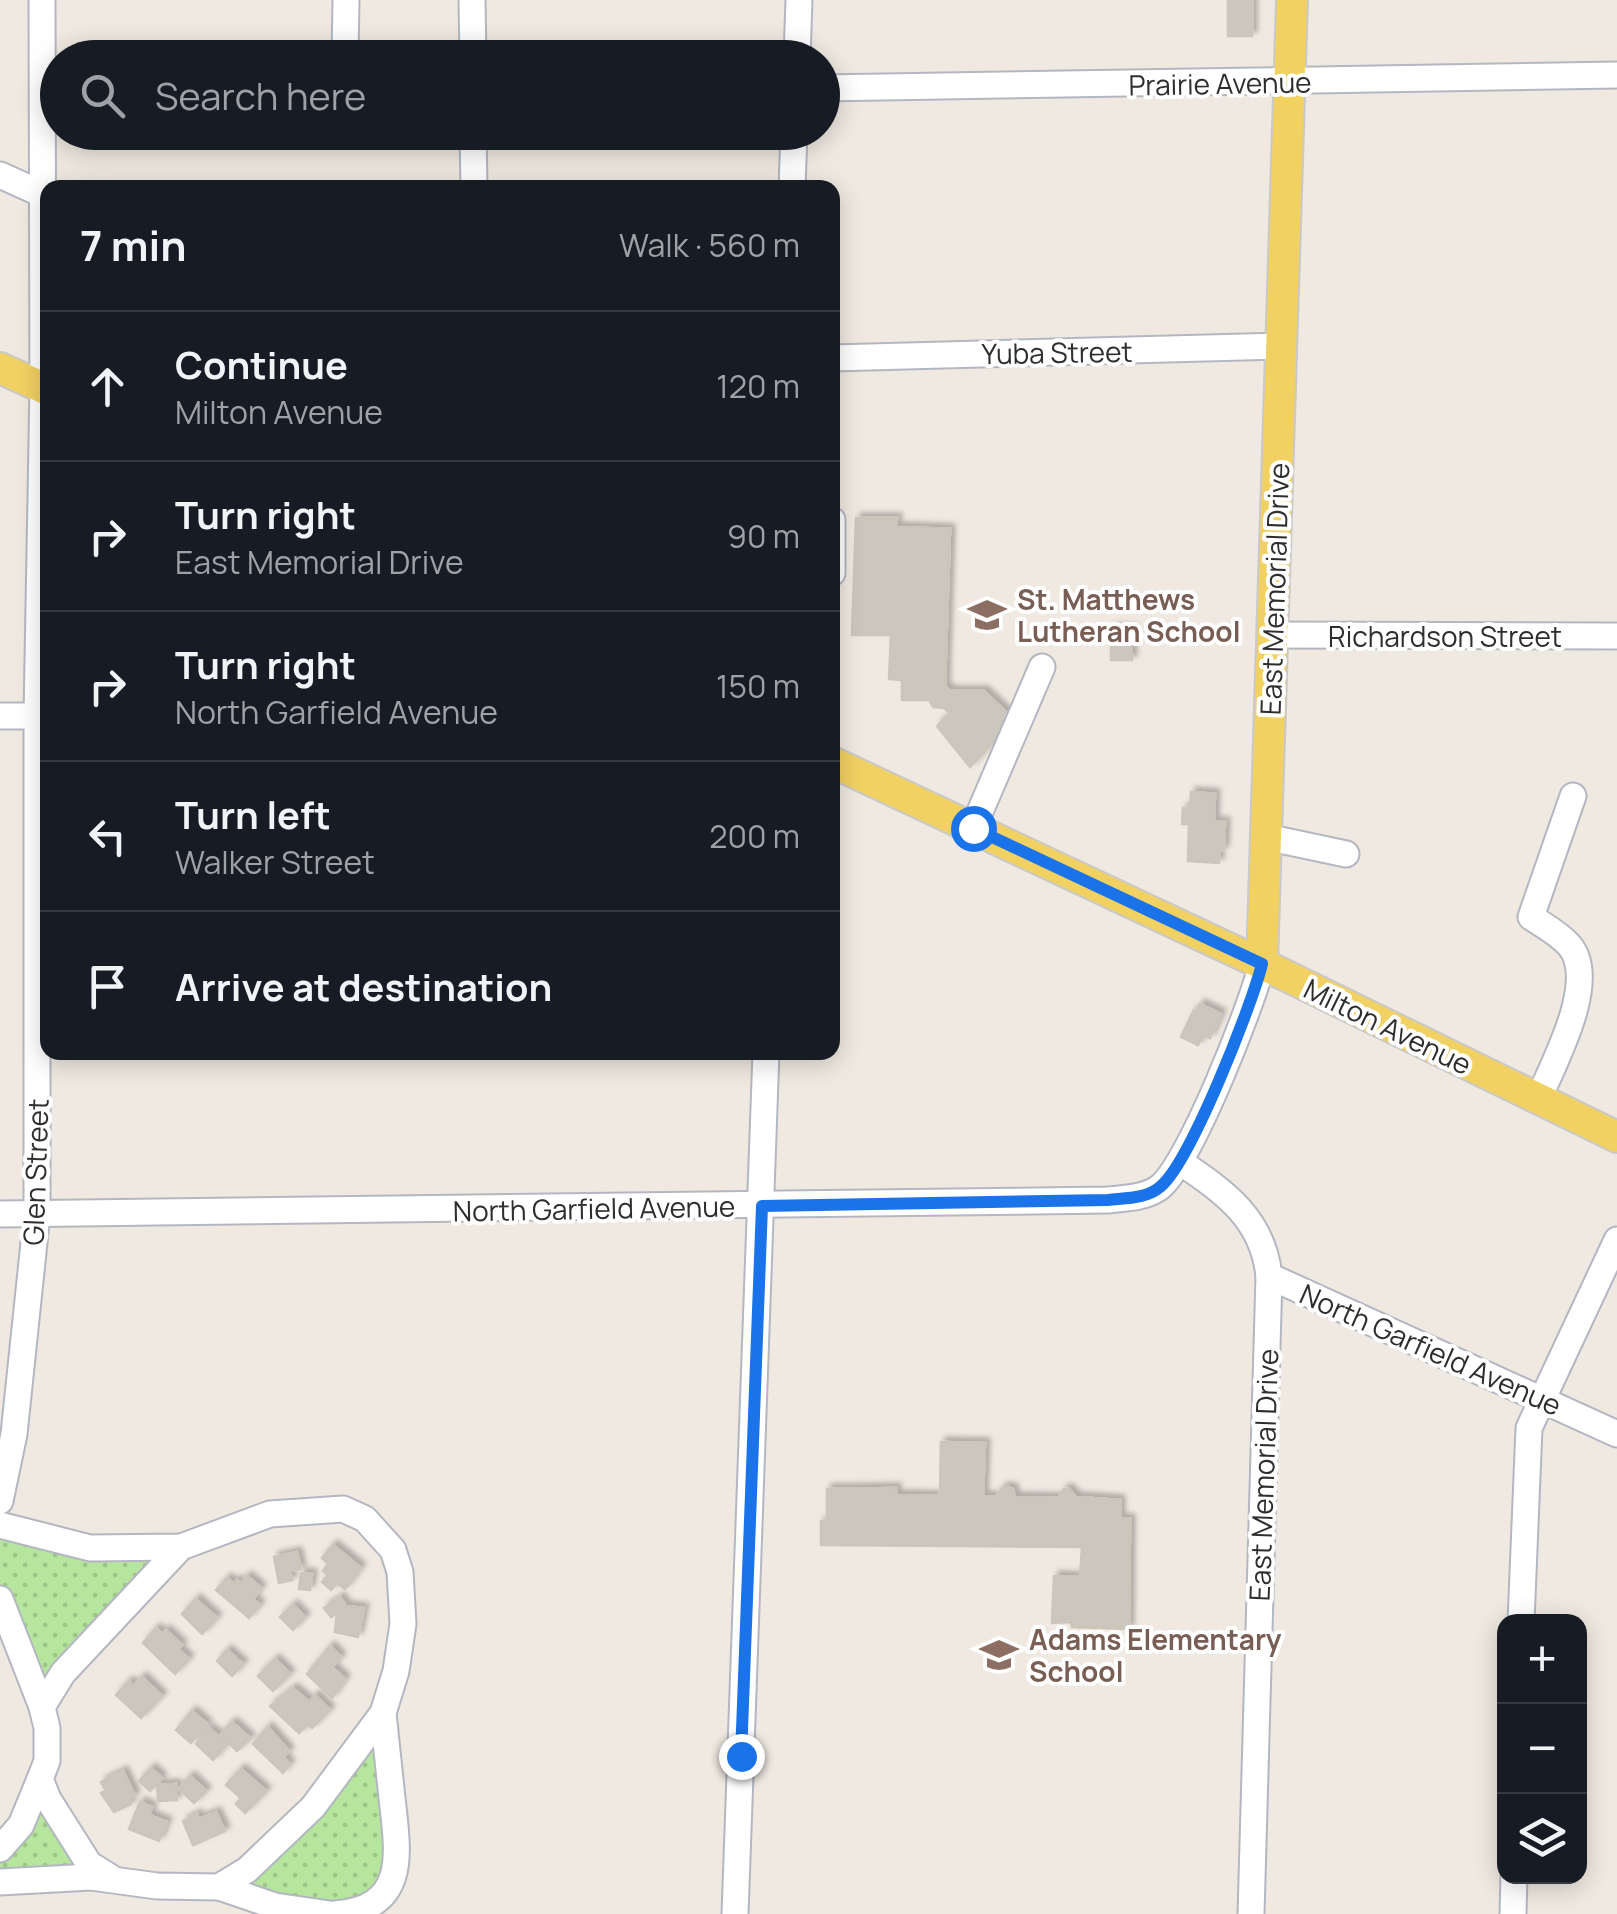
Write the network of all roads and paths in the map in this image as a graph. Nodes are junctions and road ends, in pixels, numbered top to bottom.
1 (42, 0) edge
2 (346, 0) edge
3 (472, 0) edge
4 (799, 0) edge
5 (1292, 0) edge
6 (45, 40) edge
7 (345, 40) edge
8 (472, 40) edge
9 (798, 40) edge
10 (1617, 75) edge
11 (1290, 83) junction
12 (840, 88) edge
13 (46, 150) edge
14 (473, 150) edge
15 (793, 150) edge
16 (0, 175) edge
17 (43, 180) edge
18 (474, 180) edge
19 (792, 180) edge
20 (40, 193) edge
21 (1282, 346) junction
22 (840, 358) edge
23 (0, 368) edge
24 (40, 388) edge
25 (40, 594) edge
26 (1272, 635) junction
27 (1617, 636) edge
28 (1042, 667) dead end
29 (0, 716) edge
30 (37, 716) junction
31 (840, 766) edge
32 (1574, 796) dead end
33 (973, 828) junction
34 (40, 829) edge
35 (1266, 836) junction
36 (1346, 854) dead end
37 (1262, 964) junction
38 (40, 1060) edge
39 (766, 1060) edge
40 (1538, 1100) junction
41 (1617, 1138) edge
42 (1180, 1162) junction
43 (762, 1206) junction
44 (0, 1214) edge
45 (37, 1214) junction
46 (1617, 1240) edge
47 (1269, 1276) junction
48 (1541, 1399) junction
49 (1617, 1434) edge
50 (0, 1501) edge
51 (0, 1526) edge
52 (181, 1547) junction
53 (0, 1599) edge
54 (1521, 1614) edge
55 (42, 1707) junction
56 (383, 1713) junction
57 (40, 1779) junction
58 (0, 1848) edge
59 (116, 1880) junction
60 (0, 1882) edge
61 (1514, 1884) edge
62 (219, 1887) junction
63 (332, 1914) edge
64 (736, 1914) edge
65 (1251, 1914) edge
66 (1513, 1914) edge

1 - 6 street, Glen Street
2 - 7 street
3 - 8 street
4 - 9 street
5 - 11 main road, East Memorial Drive
10 - 11 street, Prairie Avenue
11 - 12 street, Prairie Avenue
11 - 21 main road, East Memorial Drive
13 - 17 street, Glen Street
14 - 18 street
15 - 19 street
16 - 20 street
21 - 22 street, Yuba Street
21 - 26 main road, East Memorial Drive
23 - 24 main road
25 - 30 street, Glen Street
26 - 27 street, Richardson Street
26 - 35 main road, East Memorial Drive
28 - 33 street
29 - 30 street
30 - 34 street, Glen Street
31 - 33 main road, Milton Avenue
32 - 40 street
33 - 37 main road, Milton Avenue
35 - 36 street
35 - 37 main road, East Memorial Drive
37 - 40 main road, Milton Avenue
37 - 42 street, East Memorial Drive
38 - 45 street, Glen Street
39 - 43 street
40 - 41 main road, Milton Avenue
42 - 43 street, North Garfield Avenue
42 - 47 street, North Garfield Avenue
43 - 45 street, North Garfield Avenue
43 - 64 street
44 - 45 street, North Garfield Avenue
45 - 50 street, Glen Street
46 - 48 street
47 - 48 street, North Garfield Avenue
47 - 65 street, East Memorial Drive
48 - 49 street, North Garfield Avenue
48 - 54 street
51 - 52 street
52 - 55 street
52 - 56 street
53 - 55 street
55 - 57 street
56 - 62 street
56 - 63 street
57 - 58 street
57 - 59 street
59 - 60 street
59 - 62 street
61 - 66 street
62 - 63 street

